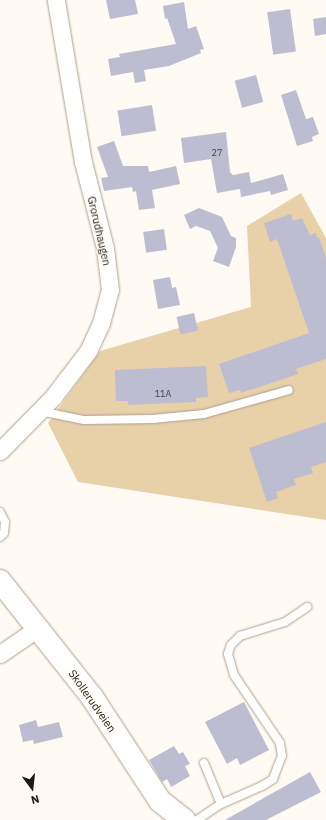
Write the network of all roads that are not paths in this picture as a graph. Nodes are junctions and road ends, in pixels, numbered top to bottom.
1 (56, 0) edge
2 (289, 390) dead end
3 (40, 411) junction
4 (0, 451) edge
5 (0, 512) edge
6 (0, 537) edge
7 (0, 581) edge
8 (307, 607) dead end
9 (38, 628) junction
10 (0, 654) edge
11 (204, 763) dead end
12 (221, 804) junction
13 (184, 820) edge
14 (197, 820) edge

1 - 3 street, Grorudhaugen
2 - 3 lane
3 - 4 street, Grorudhaugen
5 - 6 lane
7 - 9 street, Skollerudveien
8 - 12 lane
9 - 10 street
9 - 13 street, Skollerudveien
11 - 12 lane
12 - 14 lane

